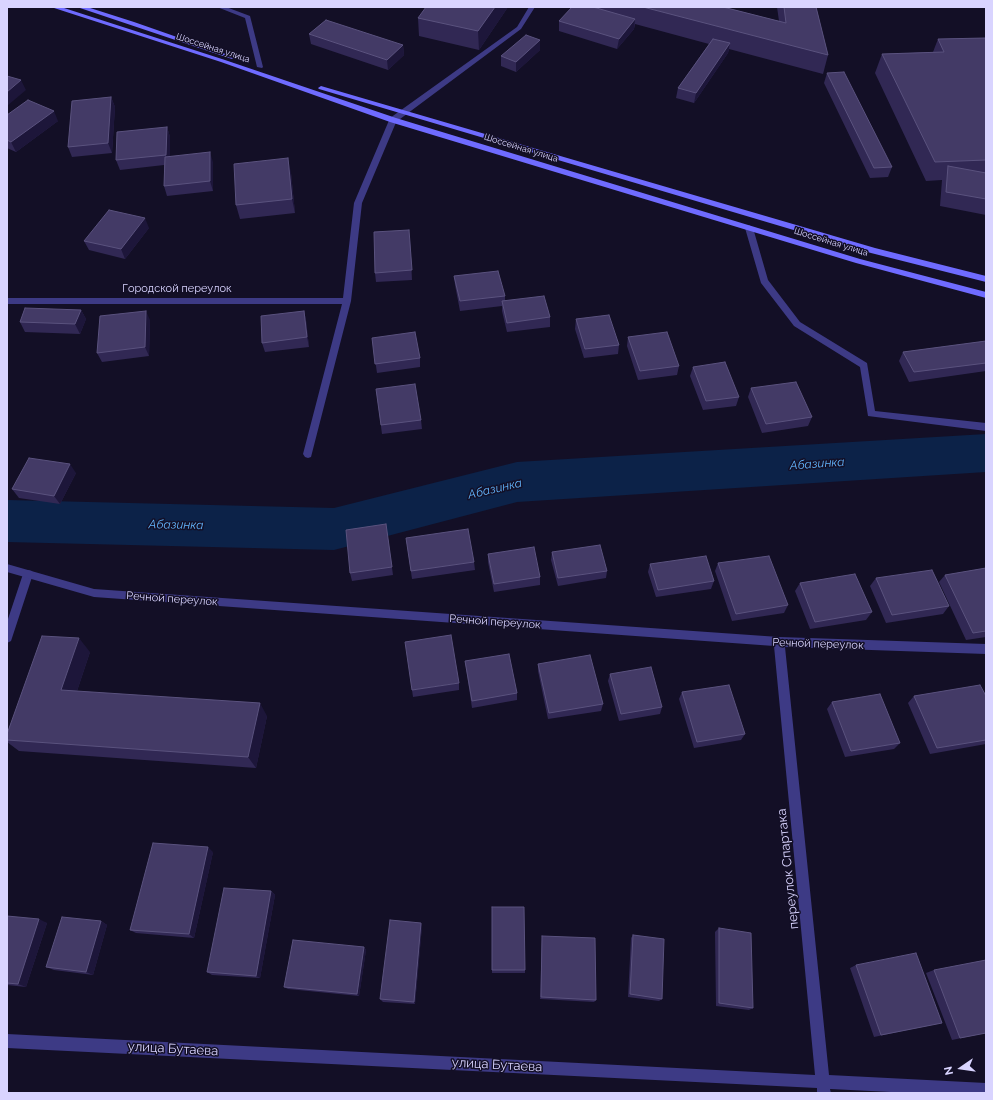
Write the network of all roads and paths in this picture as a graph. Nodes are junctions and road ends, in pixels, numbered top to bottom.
1 (54, 7) edge
2 (83, 7) edge
3 (220, 7) edge
4 (532, 7) edge
5 (260, 67) junction
6 (402, 112) junction
7 (393, 120) junction
8 (749, 228) junction
9 (986, 279) edge
10 (986, 295) edge
11 (7, 301) edge
12 (347, 301) junction
13 (986, 427) edge
14 (308, 454) dead end
15 (7, 568) edge
16 (28, 574) junction
17 (7, 638) edge
18 (779, 642) junction
19 (986, 649) edge
20 (7, 1041) edge
21 (823, 1087) edge
22 (986, 1090) edge

1 - 7 main road, Шоссейная улица
2 - 5 main road, Шоссейная улица
3 - 5 street
4 - 6 street
5 - 6 main road, Шоссейная улица
6 - 7 street
6 - 9 main road, Шоссейная улица
7 - 8 main road, Шоссейная улица
7 - 12 street
8 - 10 main road, Шоссейная улица
8 - 13 street
11 - 12 street, Городской переулок
12 - 14 street
15 - 16 street, Речной переулок
16 - 17 street
16 - 18 street, Речной переулок
18 - 19 street, Речной переулок
18 - 21 street, переулок Спартака
20 - 21 street, улица Бутаева
21 - 22 street, улица Бутаева

